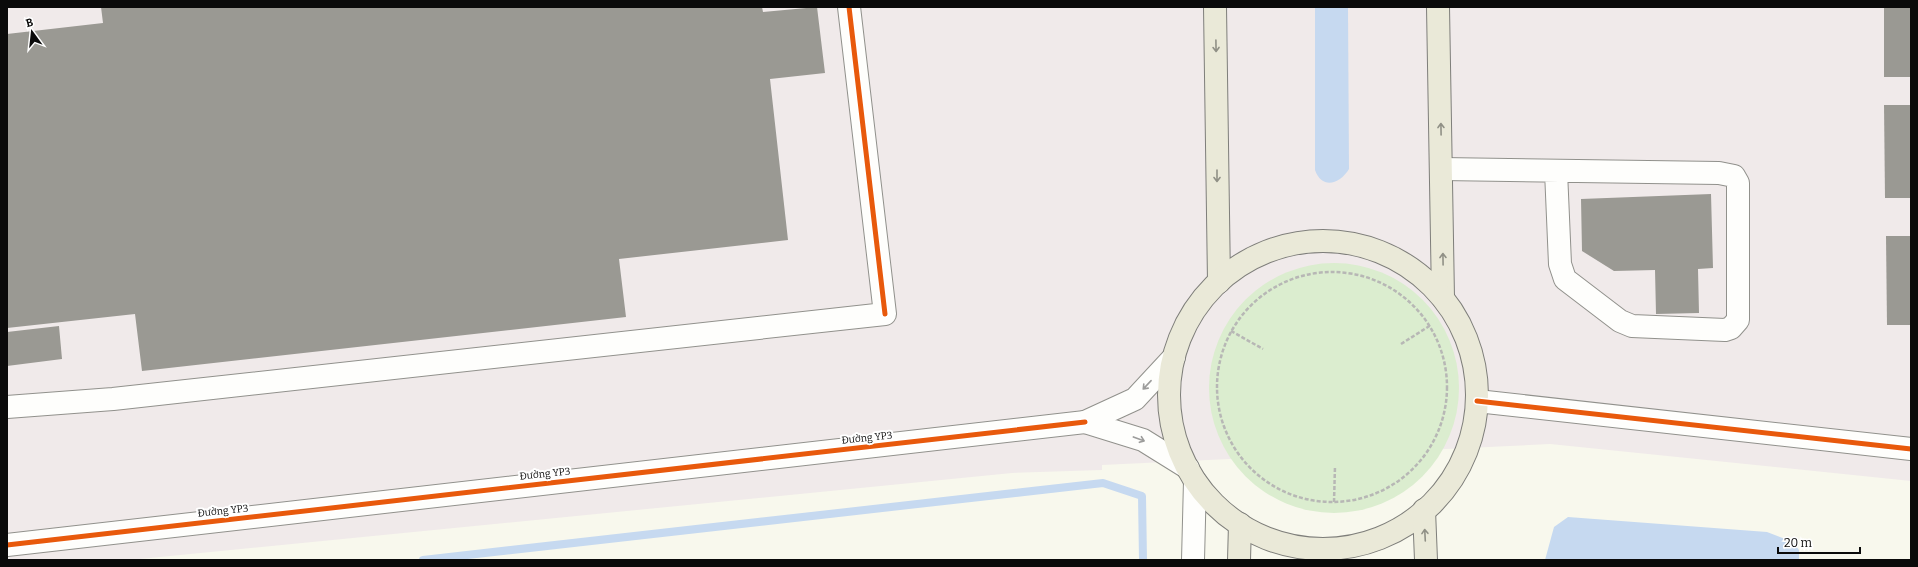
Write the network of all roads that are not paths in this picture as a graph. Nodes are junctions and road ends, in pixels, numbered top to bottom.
1 (849, 7) edge
2 (1215, 7) edge
3 (1438, 7) edge
4 (1442, 169) junction
5 (1556, 171) junction
6 (1219, 282) junction
7 (1443, 298) junction
8 (1174, 357) junction
9 (1477, 402) junction
10 (7, 407) edge
11 (1085, 422) junction
12 (1911, 449) edge
13 (1192, 475) junction
14 (1424, 510) junction
15 (1240, 524) junction
16 (7, 545) edge
17 (1193, 560) edge
18 (1239, 560) edge
19 (1426, 560) edge

1 - 10 street
2 -> 6 main road
4 -> 3 main road
4 - 5 street
7 -> 4 main road
5 - 5 street
6 - 7 main road
6 - 8 main road
7 - 9 main road
8 -> 11 street
8 - 13 main road
9 - 12 street
9 - 14 main road
11 -> 13 street
11 - 16 street, Đường YP3
13 - 15 main road
13 - 17 street
14 - 15 main road
19 -> 14 main road
15 - 18 main road

